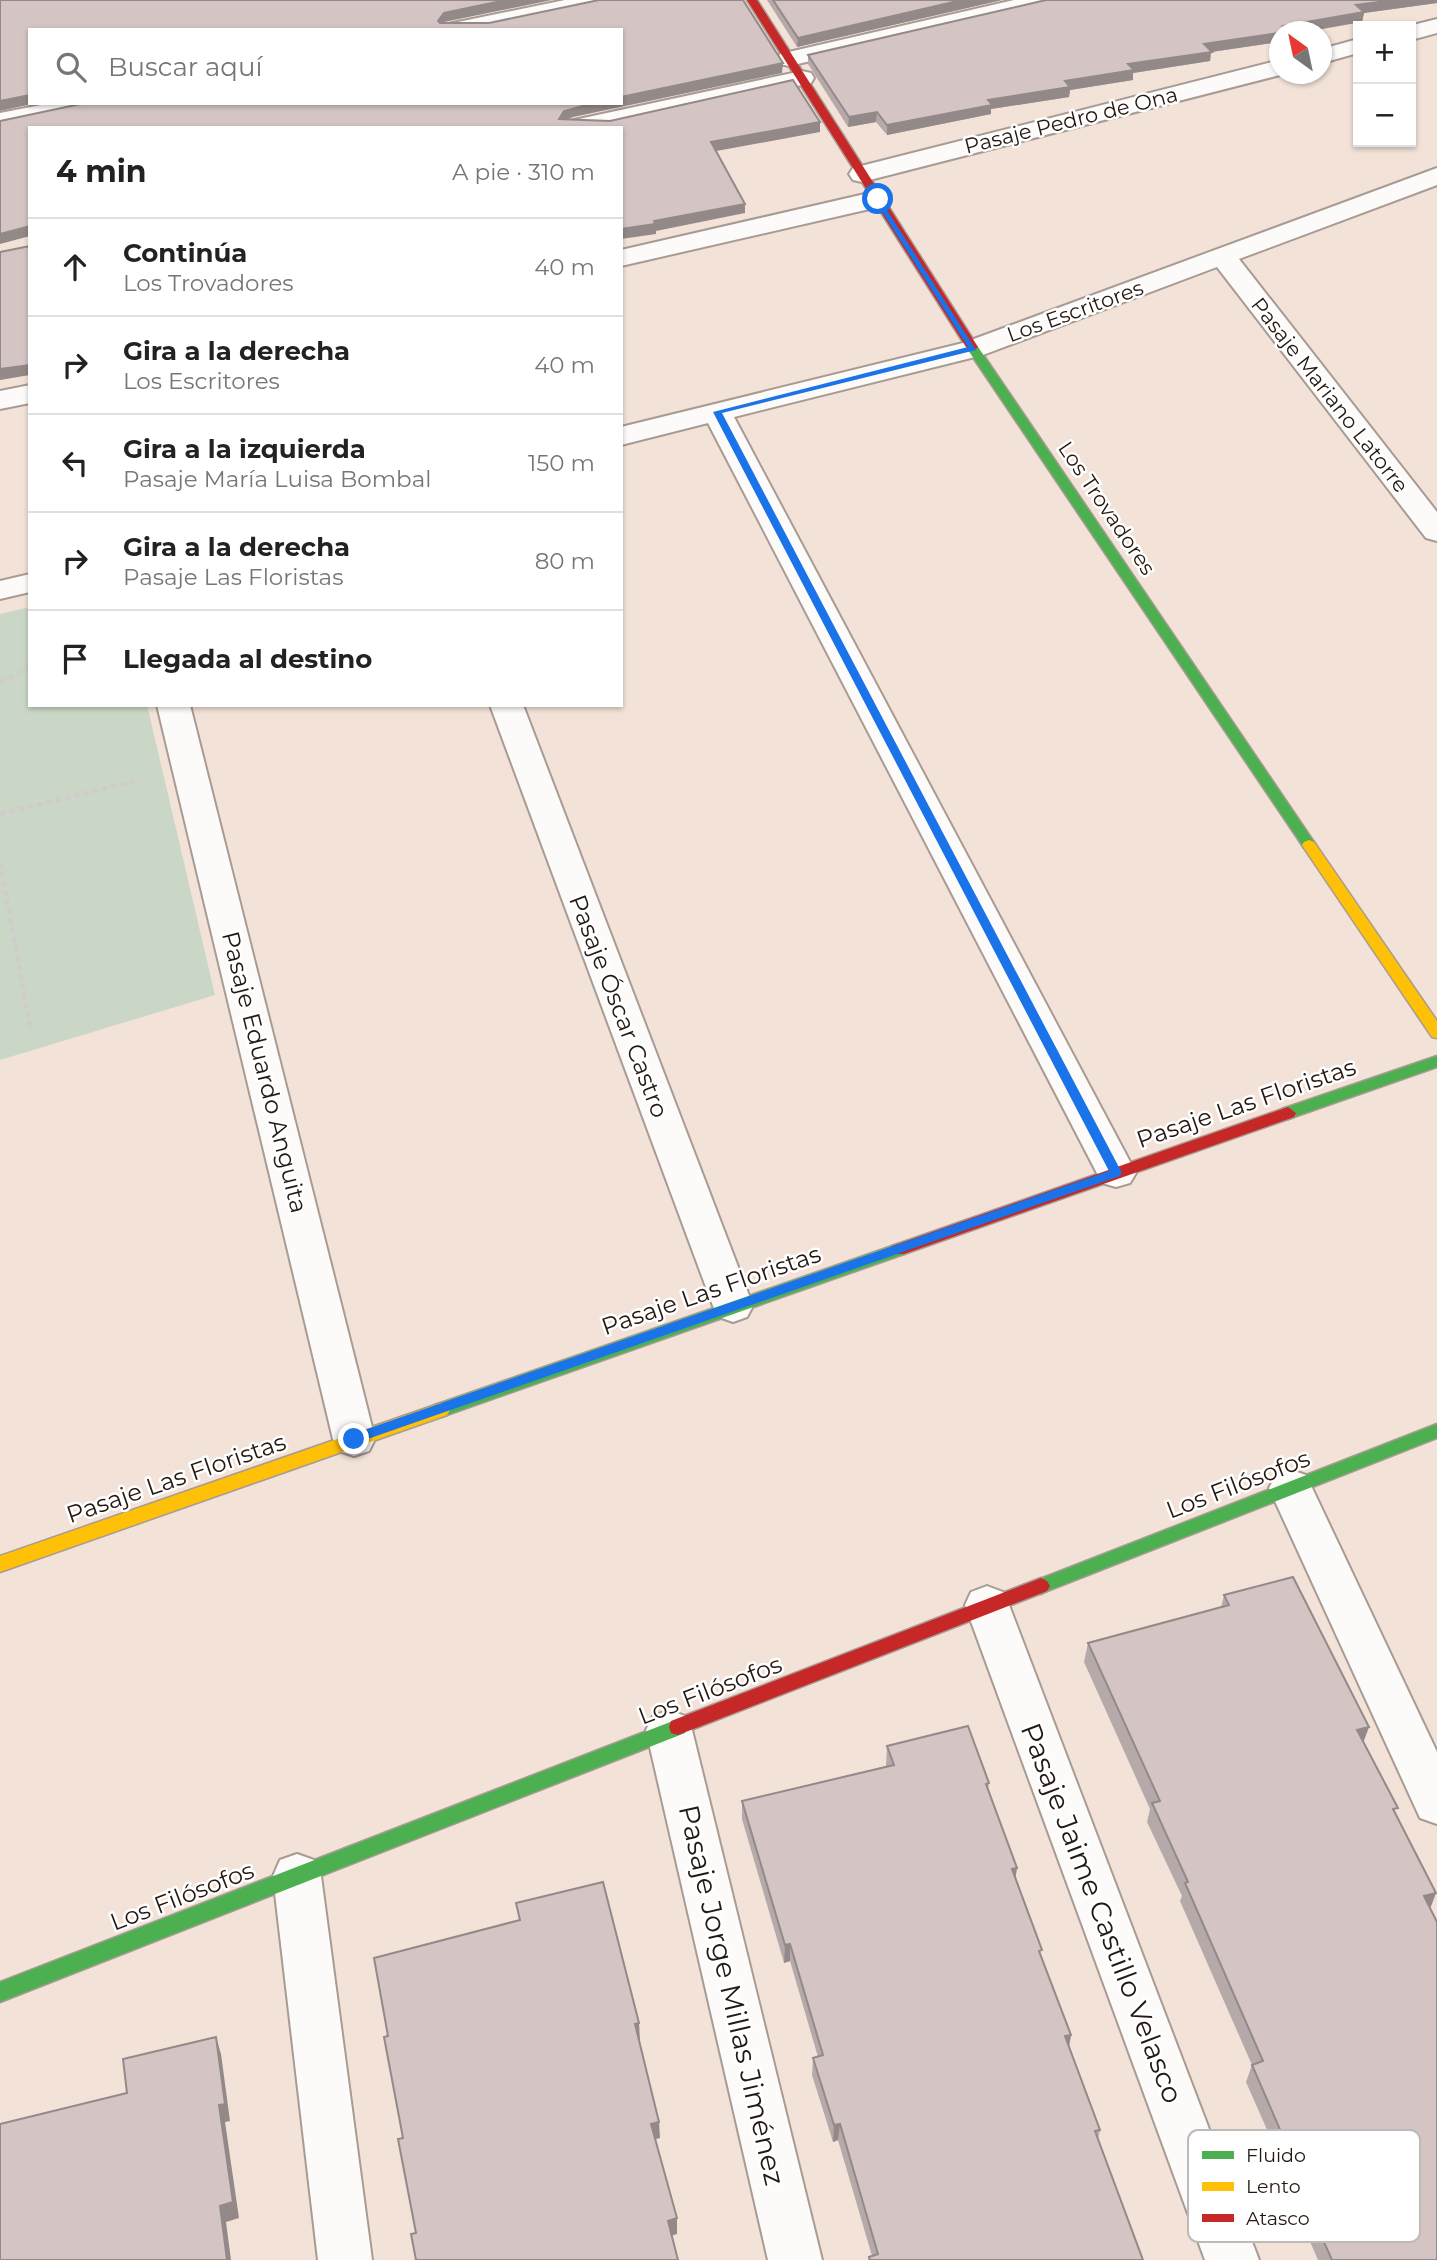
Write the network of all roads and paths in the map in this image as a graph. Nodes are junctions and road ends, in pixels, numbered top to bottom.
1 (600, 0) edge
2 (752, 0) edge
3 (1045, 0) edge
4 (1016, 3) edge
5 (1437, 26) edge
6 (463, 28) edge
7 (1416, 32) edge
8 (1353, 47) edge
9 (1332, 53) edge
10 (795, 68) junction
11 (1269, 69) edge
12 (79, 105) edge
13 (0, 121) edge
14 (580, 126) edge
15 (863, 174) junction
16 (1433, 183) edge
17 (878, 199) junction
18 (1223, 257) junction
19 (623, 258) edge
20 (973, 349) junction
21 (28, 394) edge
22 (0, 400) edge
23 (717, 412) junction
24 (623, 436) edge
25 (1437, 532) edge
26 (28, 583) edge
27 (0, 590) edge
28 (28, 669) edge
29 (0, 682) edge
30 (174, 707) edge
31 (507, 707) edge
32 (190, 768) junction
33 (0, 814) edge
34 (0, 862) edge
35 (31, 1031) dead end
36 (1437, 1032) edge
37 (1437, 1061) edge
38 (1116, 1173) junction
39 (733, 1306) junction
40 (1437, 1431) edge
41 (354, 1439) junction
42 (1291, 1488) junction
43 (0, 1564) edge
44 (987, 1605) junction
45 (669, 1730) junction
46 (1437, 1803) edge
47 (297, 1876) junction
48 (0, 1992) edge
49 (1188, 2142) edge
50 (1225, 2242) edge
51 (345, 2260) edge
52 (795, 2260) edge
53 (1232, 2260) edge

1 - 6 street
2 - 10 street, Los Trovadores
3 - 4 street
4 - 10 street
5 - 7 street
8 - 9 street
10 - 14 street
10 - 15 street, Los Trovadores
11 - 15 street, Pasaje Pedro de Ona
12 - 13 street
15 - 17 street, Los Trovadores
16 - 18 street, Los Escritores
17 - 19 street
17 - 20 street, Los Trovadores
18 - 20 street, Los Escritores
18 - 25 street, Pasaje Mariano Latorre
20 - 23 street, Los Escritores
20 - 36 street, Los Trovadores
21 - 22 street
23 - 24 street, Los Escritores
23 - 38 street
26 - 27 street
28 - 29 path
30 - 32 street, Pasaje Eduardo Anguita
31 - 39 street, Pasaje Óscar Castro
32 - 33 path
32 - 41 street, Pasaje Eduardo Anguita
34 - 35 path
37 - 38 street, Pasaje Las Floristas
38 - 39 street, Pasaje Las Floristas
39 - 41 street, Pasaje Las Floristas
40 - 42 street, Los Filósofos
41 - 43 street, Pasaje Las Floristas
42 - 44 street, Los Filósofos
42 - 46 street
44 - 45 street, Los Filósofos
44 - 49 street, Pasaje Jaime Castillo Velasco
45 - 47 street, Los Filósofos
45 - 52 street, Pasaje Jorge Millas Jiménez
47 - 48 street, Los Filósofos
47 - 51 street
50 - 53 street, Pasaje Jaime Castillo Velasco

